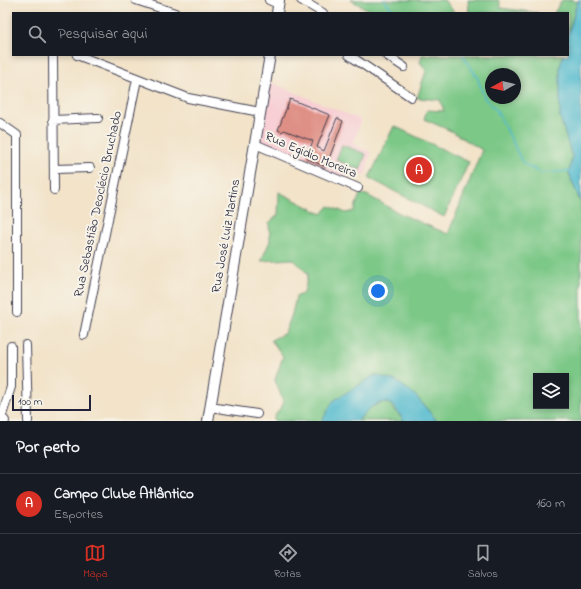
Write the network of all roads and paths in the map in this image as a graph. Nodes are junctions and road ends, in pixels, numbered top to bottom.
1 (136, 0) edge
2 (269, 0) edge
3 (301, 0) edge
4 (278, 6) edge
5 (172, 12) edge
6 (322, 12) edge
7 (53, 56) edge
8 (79, 56) edge
9 (270, 56) edge
10 (350, 56) edge
11 (388, 56) edge
12 (404, 67) dead end
13 (136, 79) junction
14 (411, 97) dead end
15 (260, 112) junction
16 (98, 118) dead end
17 (53, 120) junction
18 (0, 123) edge
19 (255, 144) junction
20 (90, 168) dead end
21 (54, 169) junction
22 (358, 188) dead end
23 (54, 190) dead end
24 (17, 312) dead end
25 (84, 335) dead end
26 (26, 345) dead end
27 (11, 346) dead end
28 (210, 407) junction
29 (257, 414) dead end
30 (2, 418) edge
31 (28, 421) edge
32 (208, 421) edge

1 - 5 street
2 - 4 street
3 - 6 street
7 - 17 street
8 - 13 street
9 - 15 main road, Rua José Luiz Martins
10 - 14 street
11 - 12 street
13 - 15 street
13 - 25 street, Rua Sebastião Deoclécio Bruchado
15 - 19 main road, Rua José Luiz Martins
16 - 17 street
17 - 21 street
18 - 24 street
19 - 22 street, Rua Egídio Moreira
19 - 28 main road, Rua José Luiz Martins
20 - 21 street
21 - 23 street
26 - 31 street
27 - 30 street
28 - 29 street
28 - 32 main road, Rua José Luiz Martins

